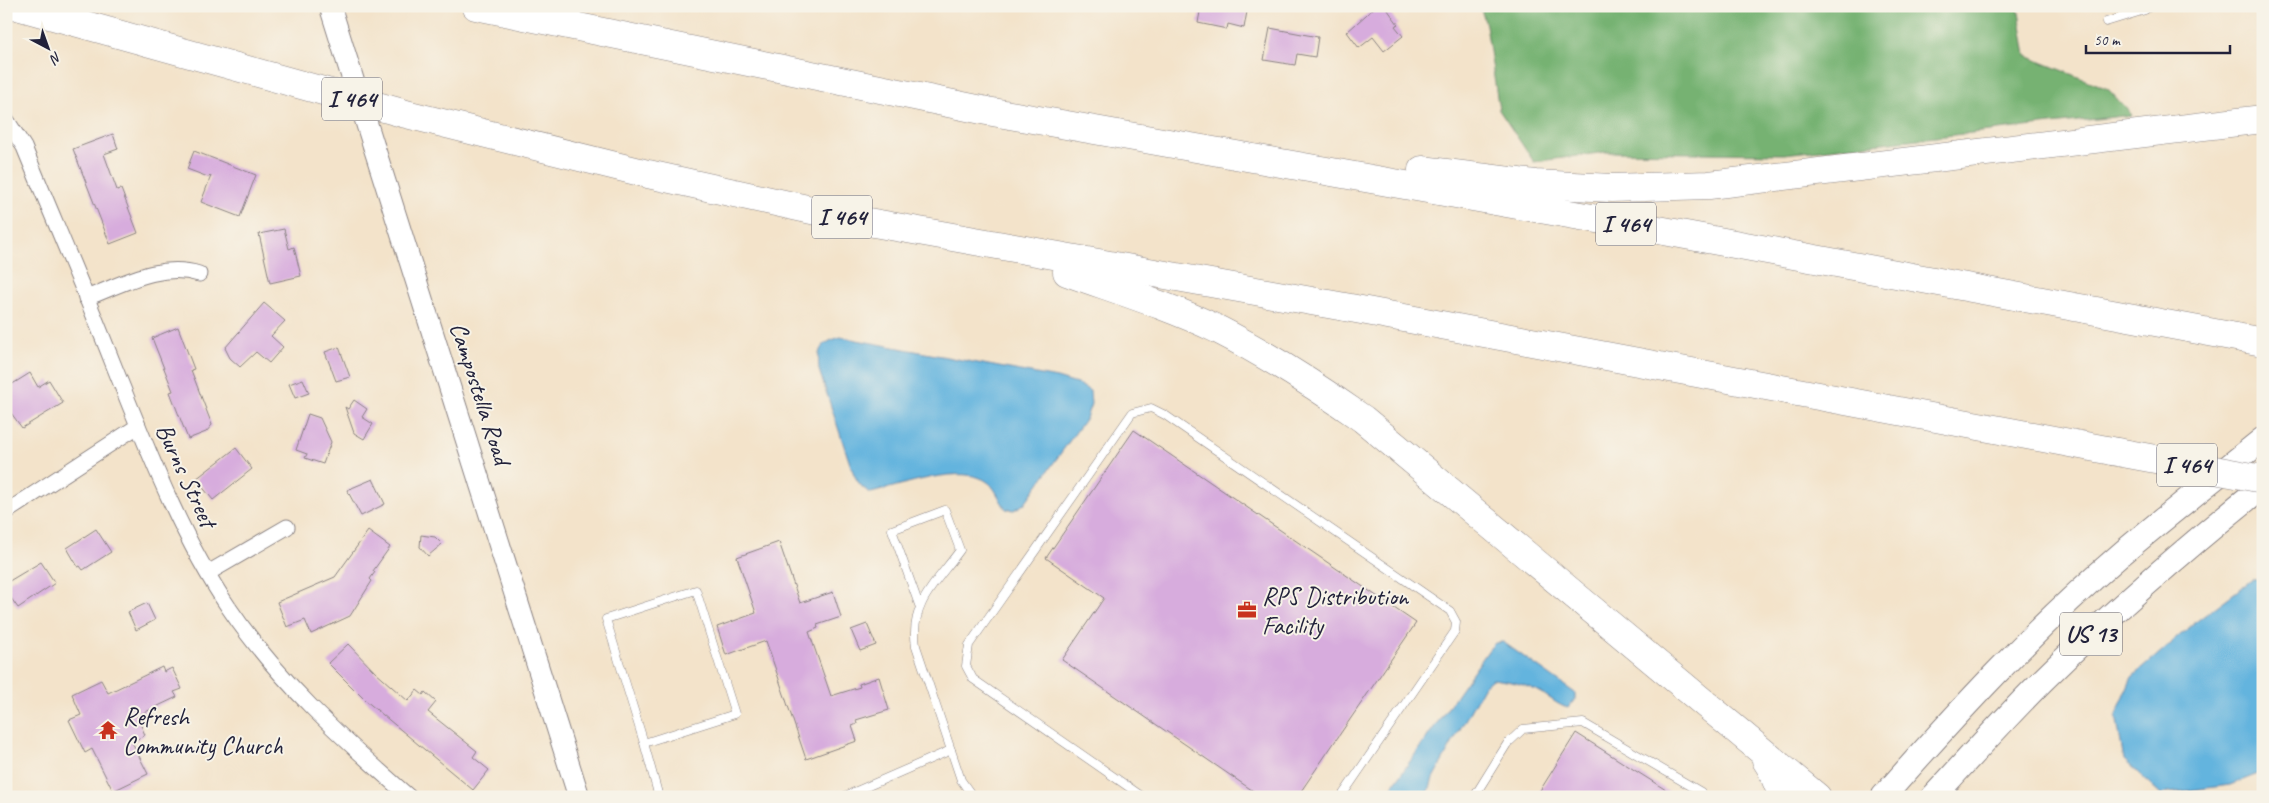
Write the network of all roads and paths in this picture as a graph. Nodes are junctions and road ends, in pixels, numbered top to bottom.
1 (17, 6) edge
2 (330, 6) edge
3 (476, 6) edge
4 (2150, 6) edge
5 (2106, 22) dead end
6 (988, 111) junction
7 (6, 119) edge
8 (2263, 119) edge
9 (995, 246) junction
10 (199, 274) dead end
11 (86, 298) junction
12 (2263, 342) edge
13 (138, 426) junction
14 (2263, 439) edge
15 (2263, 479) edge
16 (2263, 486) edge
17 (6, 512) edge
18 (287, 527) dead end
19 (208, 573) junction
20 (919, 605) junction
21 (644, 743) junction
22 (1754, 744) junction
23 (951, 750) junction
24 (409, 797) edge
25 (579, 797) edge
26 (659, 797) edge
27 (843, 797) edge
28 (973, 797) edge
29 (1143, 797) edge
30 (1341, 797) edge
31 (1474, 797) edge
32 (1704, 797) edge
33 (1783, 797) edge
34 (1817, 797) edge
35 (1883, 797) edge
36 (1933, 797) edge

1 - 9 highway, I 464
2 - 25 main road, Campostella Road, bridge
3 - 6 highway, I 464
4 - 5 lane
6 - 8 highway
6 - 12 highway, I 464
7 - 11 street, Burns Street
9 - 15 highway, I 464, bridge
9 - 22 highway
10 - 11 street
11 - 13 street, Burns Street
13 - 17 street
13 - 19 street, Burns Street
14 - 35 main road, US 13
16 - 36 main road, US 13
18 - 19 street
19 - 24 street, Burns Street
20 - 20 lane
20 - 23 lane
21 - 21 lane
21 - 26 lane
22 - 33 highway
22 - 34 highway
23 - 27 lane
23 - 28 lane
29 - 30 lane
31 - 32 lane

